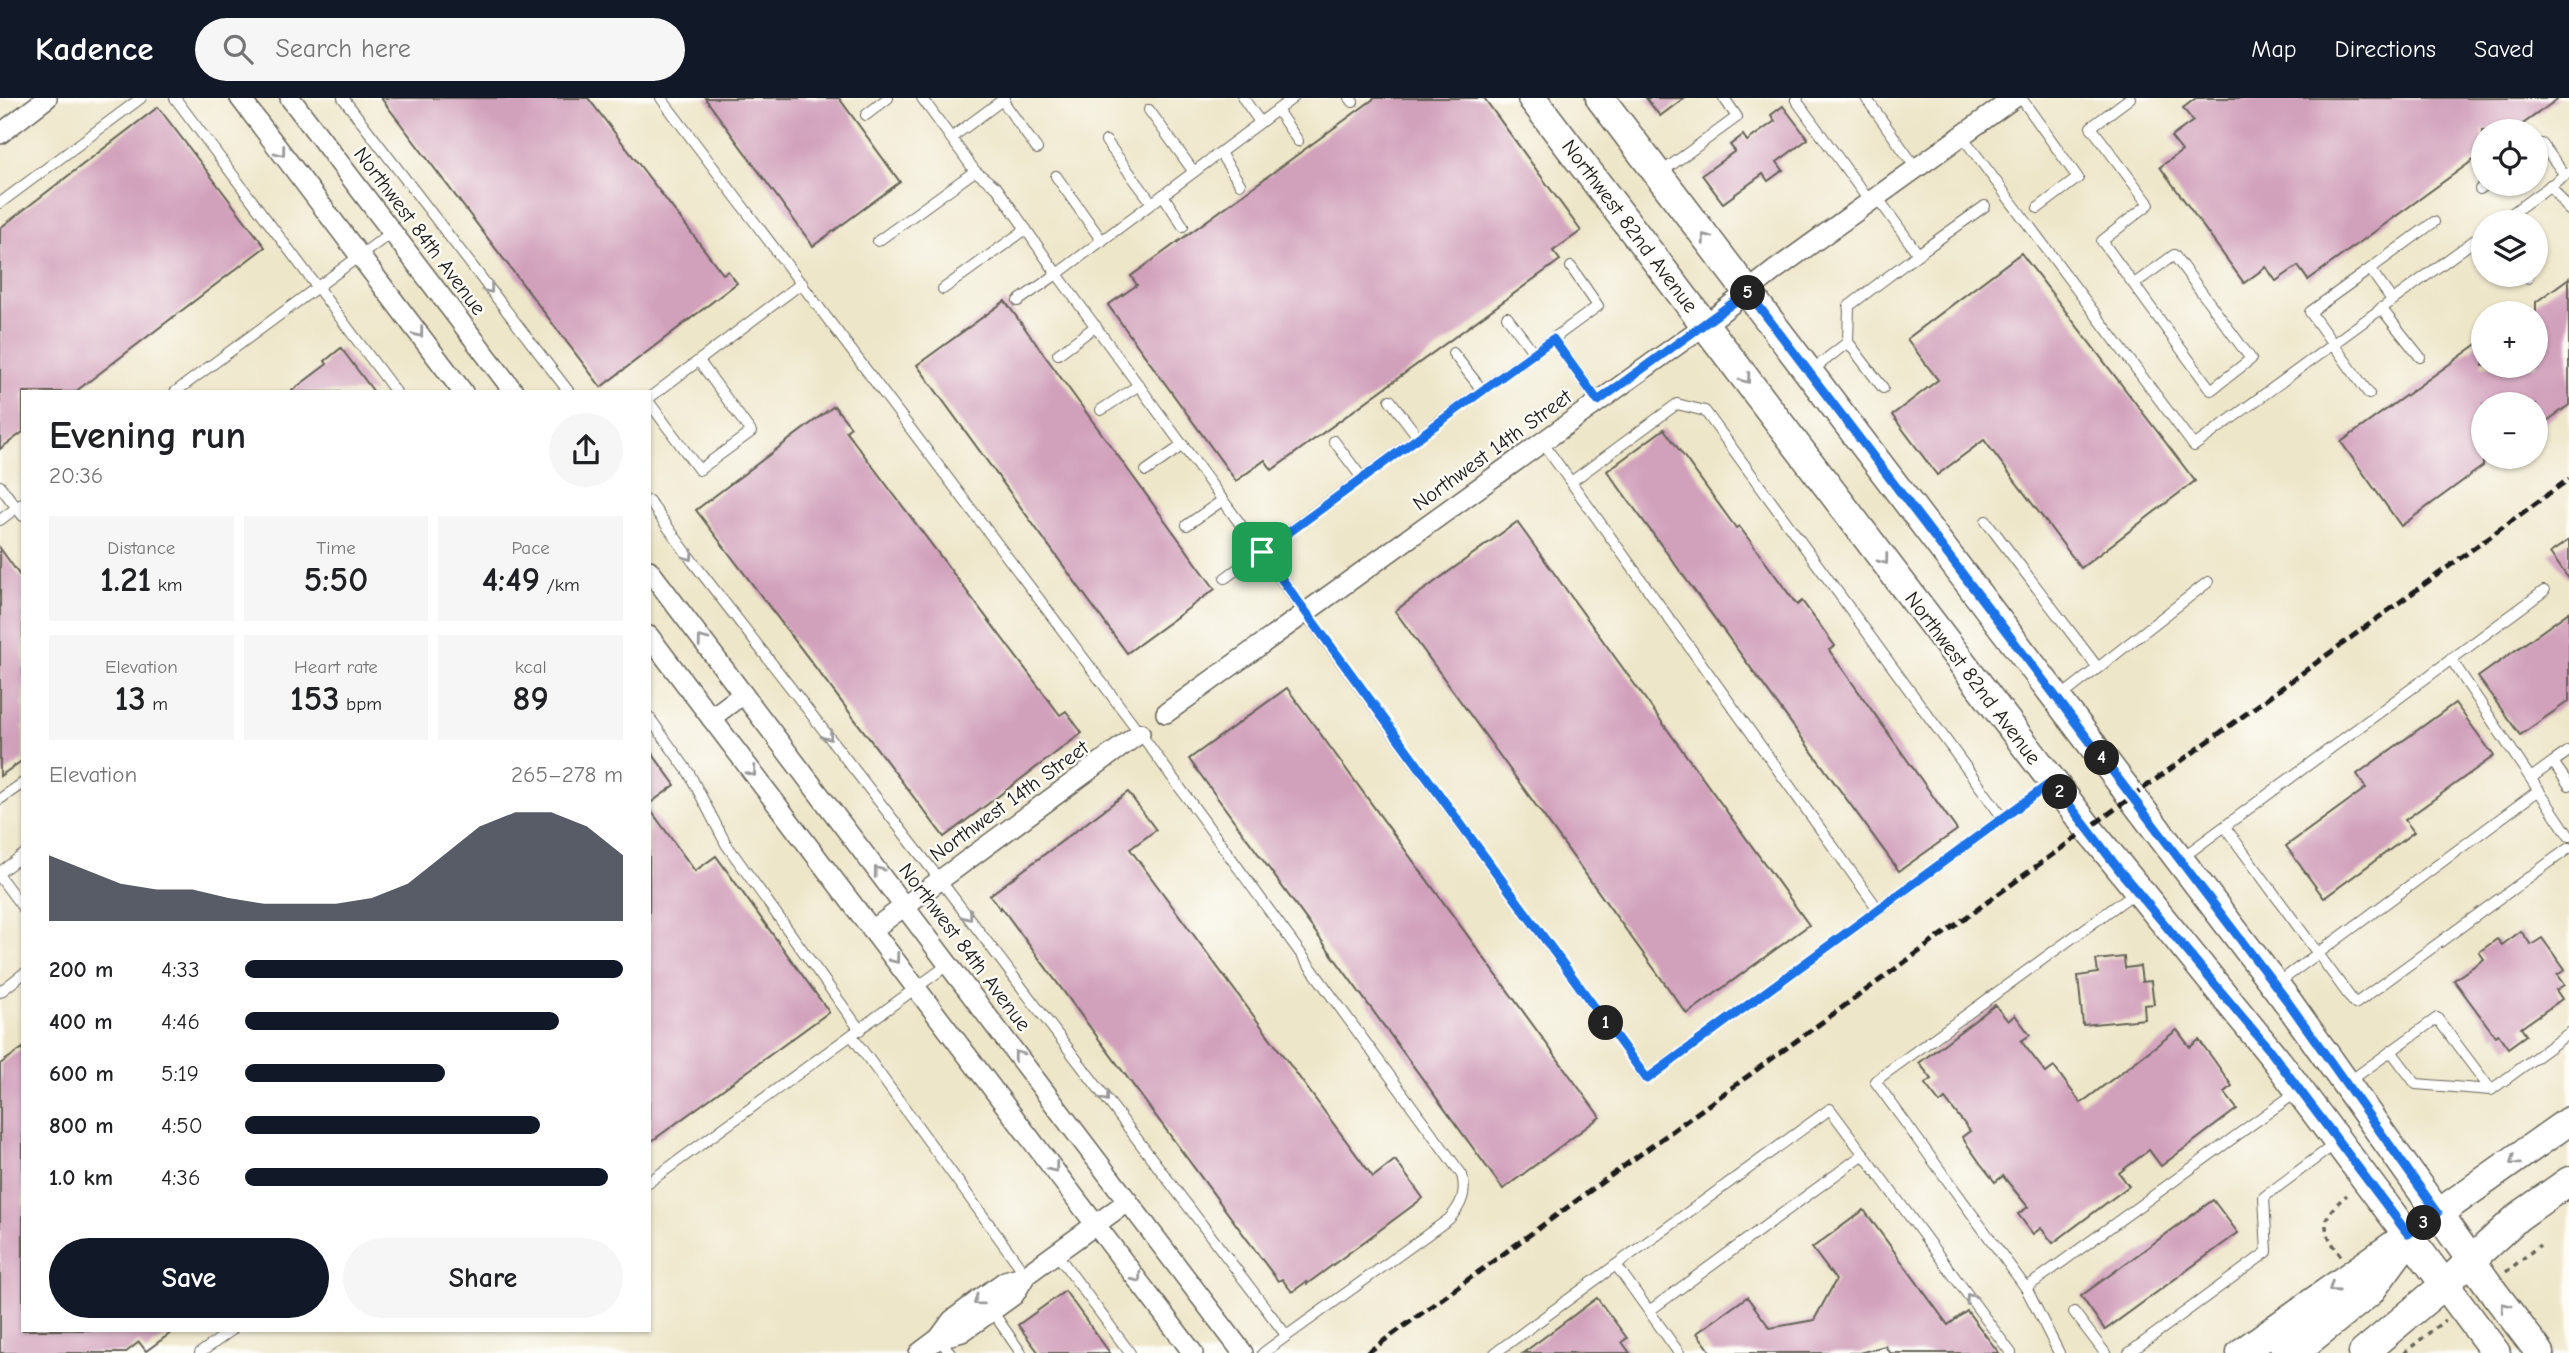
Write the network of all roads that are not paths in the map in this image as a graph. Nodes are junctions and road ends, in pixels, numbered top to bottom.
1 (47, 98) edge
2 (141, 98) edge
3 (175, 98) edge
4 (240, 98) edge
5 (290, 98) edge
6 (344, 98) edge
7 (661, 98) edge
8 (888, 98) edge
9 (922, 98) edge
10 (1243, 98) edge
11 (1293, 98) edge
12 (1532, 98) edge
13 (1600, 98) edge
14 (1724, 98) edge
15 (1798, 98) edge
16 (1866, 98) edge
17 (2130, 98) edge
18 (1003, 99) edge
19 (2010, 100) edge
20 (1149, 110) dead end
21 (1277, 110) junction
22 (866, 115) dead end
23 (1260, 122) junction
24 (0, 134) edge
25 (1962, 136) junction
26 (951, 138) junction
27 (1106, 141) dead end
28 (1298, 141) dead end
29 (1037, 149) dead end
30 (2548, 151) edge
31 (1220, 153) junction
32 (1916, 168) junction
33 (975, 170) junction
34 (1194, 172) junction
35 (2567, 173) edge
36 (1658, 174) junction
37 (1056, 176) dead end
38 (1240, 184) dead end
39 (2550, 186) junction
40 (1163, 195) junction
41 (1873, 199) junction
42 (0, 203) edge
43 (1152, 203) junction
44 (1985, 206) dead end
45 (2038, 208) dead end
46 (2517, 210) edge
47 (2569, 210) edge
48 (2434, 222) dead end
49 (1183, 226) dead end
50 (1026, 229) junction
51 (392, 232) junction
52 (878, 241) dead end
53 (1102, 241) junction
54 (2471, 243) edge
55 (1919, 254) junction
56 (360, 256) junction
57 (1571, 267) dead end
58 (2370, 269) junction
59 (1057, 274) junction
60 (802, 283) junction
61 (2134, 284) junction
62 (316, 289) junction
63 (943, 289) dead end
64 (1748, 292) junction
65 (2392, 300) junction
66 (1018, 301) dead end
67 (2381, 308) junction
68 (1507, 317) dead end
69 (1705, 325) junction
70 (1096, 326) junction
71 (1553, 339) junction
72 (1848, 342) junction
73 (2332, 344) junction
74 (1453, 353) dead end
75 (1534, 353) junction
76 (1058, 354) dead end
77 (2420, 357) dead end
78 (699, 361) junction
79 (1809, 372) junction
80 (1139, 385) junction
81 (1883, 388) dead end
82 (178, 390) edge
83 (394, 390) edge
84 (461, 390) edge
85 (512, 390) edge
86 (567, 390) edge
87 (1482, 390) junction
88 (2369, 394) dead end
89 (651, 398) edge
90 (1390, 400) dead end
91 (1598, 401) junction
92 (651, 403) edge
93 (1101, 410) dead end
94 (1418, 438) junction
95 (1334, 441) dead end
96 (1542, 442) junction
97 (1182, 444) junction
98 (1146, 471) dead end
99 (1362, 478) junction
100 (1571, 482) junction
101 (0, 486) edge
102 (1223, 500) junction
103 (651, 504) edge
104 (21, 509) edge
105 (0, 520) edge
106 (1986, 521) dead end
107 (1187, 526) dead end
108 (1262, 552) junction
109 (651, 573) edge
110 (1225, 578) dead end
111 (2208, 582) dead end
112 (2544, 591) dead end
113 (1307, 613) junction
114 (651, 639) edge
115 (2451, 659) junction
116 (2098, 668) junction
117 (743, 694) junction
118 (2058, 699) junction
119 (1166, 713) dead end
120 (711, 718) junction
121 (651, 720) edge
122 (1140, 733) junction
123 (2569, 751) edge
124 (2553, 762) junction
125 (2531, 778) junction
126 (2052, 782) junction
127 (21, 784) edge
128 (2569, 785) edge
129 (2539, 790) junction
130 (0, 800) edge
131 (2003, 818) junction
132 (2225, 827) junction
133 (2569, 836) edge
134 (2569, 848) edge
135 (21, 856) edge
136 (2179, 860) junction
137 (0, 872) edge
138 (0, 877) edge
139 (940, 880) junction
140 (2137, 891) junction
141 (21, 905) edge
142 (905, 906) junction
143 (1878, 909) junction
144 (872, 930) junction
145 (2317, 954) junction
146 (949, 964) junction
147 (21, 976) edge
148 (2275, 985) junction
149 (917, 988) junction
150 (0, 992) edge
151 (856, 1033) junction
152 (2569, 1033) edge
153 (2391, 1051) junction
154 (2346, 1083) junction
155 (2300, 1090) junction
156 (2491, 1090) junction
157 (2569, 1121) edge
158 (2339, 1142) junction
159 (1864, 1154) junction
160 (651, 1181) edge
161 (2569, 1181) edge
162 (1128, 1201) junction
163 (2438, 1213) junction
164 (1096, 1224) junction
165 (2408, 1234) junction
166 (1056, 1253) junction
167 (2471, 1261) junction
168 (1616, 1265) junction
169 (1026, 1275) junction
170 (2444, 1285) junction
171 (2026, 1288) junction
172 (992, 1311) junction
173 (1649, 1311) junction
174 (2074, 1312) dead end
175 (229, 1332) edge
176 (1286, 1335) junction
177 (944, 1346) edge
178 (200, 1353) edge
179 (919, 1353) edge
180 (1021, 1353) edge
181 (1130, 1353) edge
182 (1193, 1353) edge
183 (1243, 1353) edge
184 (1263, 1353) edge
185 (1495, 1353) edge
186 (1679, 1353) edge
187 (2011, 1353) edge
188 (2059, 1353) edge
189 (2105, 1353) edge
190 (2129, 1353) edge
191 (2241, 1353) edge
192 (2288, 1353) edge
193 (2363, 1353) edge
194 (2496, 1353) edge
195 (2540, 1353) edge

1 - 24 street
2 - 42 lane
3 - 62 lane
4 -> 56 street
5 - 51 street, Northwest 84th Avenue
6 -> 86 lane
7 - 60 lane
8 - 22 lane
9 - 26 lane
10 - 23 lane
11 - 21 lane
12 - 69 street, Northwest 82nd Avenue
13 - 36 street
14 - 36 lane
15 - 41 lane
16 - 32 lane
17 - 61 lane
18 - 26 lane
18 - 29 lane
19 - 25 street, Northwest 14th Street
19 - 45 lane
20 - 34 lane
21 - 23 lane
21 - 28 lane
23 - 31 lane
25 - 32 street, Northwest 14th Street
25 - 73 lane
26 - 33 lane
27 - 43 lane
30 - 35 lane
31 - 34 lane
31 - 38 lane
32 - 41 street, Northwest 14th Street
33 - 50 lane
33 - 52 lane
34 - 40 lane
35 - 39 lane
64 -> 36 street
37 - 53 lane
39 - 46 lane
39 - 47 lane
40 - 43 lane
40 - 49 lane
41 - 55 lane
41 - 64 street, Northwest 14th Street
43 - 53 lane
44 - 55 lane
48 - 58 lane
50 - 59 lane
50 - 63 lane
51 - 56 lane
51 - 85 street, Northwest 84th Avenue
53 - 59 lane
54 - 65 lane
55 - 72 lane
56 - 62 lane
56 -> 84 street
57 - 71 lane
58 - 65 lane
58 - 73 lane
59 - 66 lane
59 - 70 lane
60 - 78 lane
60 - 122 lane
61 - 61 lane
62 - 82 lane
62 - 83 lane
64 - 69 street, Northwest 14th Street
64 - 79 street
65 - 67 lane
67 - 73 lane
67 - 77 lane
68 - 75 lane
69 - 91 street, Northwest 14th Street
69 -> 126 street, Northwest 82nd Avenue
70 - 76 lane
70 - 80 lane
71 - 75 lane
71 - 91 lane
72 - 79 lane
72 - 81 lane
73 - 88 lane
74 - 87 lane
75 - 87 lane
78 - 89 lane
78 - 92 lane
79 - 118 street
80 - 93 lane
80 - 97 lane
87 - 94 lane
90 - 94 lane
91 - 96 street, Northwest 14th Street
94 - 99 lane
95 - 99 lane
96 - 100 lane
96 - 113 street, Northwest 14th Street
97 - 98 lane
97 - 102 lane
99 - 108 lane
100 - 131 lane
100 - 143 lane
101 - 104 lane
102 - 107 lane
102 - 108 lane
103 -> 139 lane
104 - 105 lane
106 - 116 lane
108 - 110 lane
108 - 113 lane
117 -> 109 street, Northwest 84th Avenue
111 - 116 lane
112 - 115 lane
113 - 119 street, Northwest 14th Street
113 - 143 lane
114 - 120 street
115 - 125 lane
115 - 132 lane
116 - 118 lane
117 - 120 street
142 -> 117 street, Northwest 84th Avenue
118 - 136 street
120 -> 144 street
121 - 151 lane
122 - 139 street, Northwest 14th Street
122 - 176 lane
123 - 124 lane
124 - 125 lane
124 - 128 lane
125 - 129 lane
126 - 131 lane
126 - 140 street, Northwest 82nd Avenue
127 - 130 lane
129 - 133 lane
129 - 145 lane
131 - 143 lane
132 - 136 lane
132 - 145 lane
134 - 145 lane
135 - 137 lane
136 - 148 street
138 - 141 lane
139 - 142 street, Northwest 14th Street
139 -> 176 lane
140 - 155 street, Northwest 82nd Avenue
140 - 171 lane
142 - 144 street, Northwest 14th Street
142 - 146 street, Northwest 84th Avenue
144 -> 149 street
145 - 148 lane
146 - 149 lane
162 -> 146 street, Northwest 84th Avenue
147 - 150 lane
148 - 154 street
149 - 151 lane
149 -> 164 street
151 - 160 lane
151 - 169 lane
152 - 156 lane
153 - 154 lane
153 - 156 lane
153 - 156 lane
154 - 163 street
155 - 158 street, Northwest 82nd Avenue
155 - 171 lane
157 -> 163 street
158 - 165 street, Northwest 82nd Avenue
158 - 190 lane
159 - 168 lane
159 - 173 lane
187 -> 159 lane
161 - 167 street
162 - 164 street
162 - 183 street, Northwest 84th Avenue
163 - 165 street
163 - 167 street
164 - 166 street
164 -> 182 street
165 - 170 street, Northwest 82nd Avenue
165 -> 191 street
165 - 192 highway
166 - 169 street
166 - 181 lane
167 - 170 street
195 -> 167 street
168 - 173 lane
168 - 185 lane
169 - 172 street
169 -> 177 street
170 - 193 street
170 - 194 street, Northwest 82nd Avenue
171 - 188 lane
172 - 177 street
172 - 180 lane
173 - 186 lane
174 - 189 lane
175 - 178 lane
176 - 184 lane
177 - 179 street

